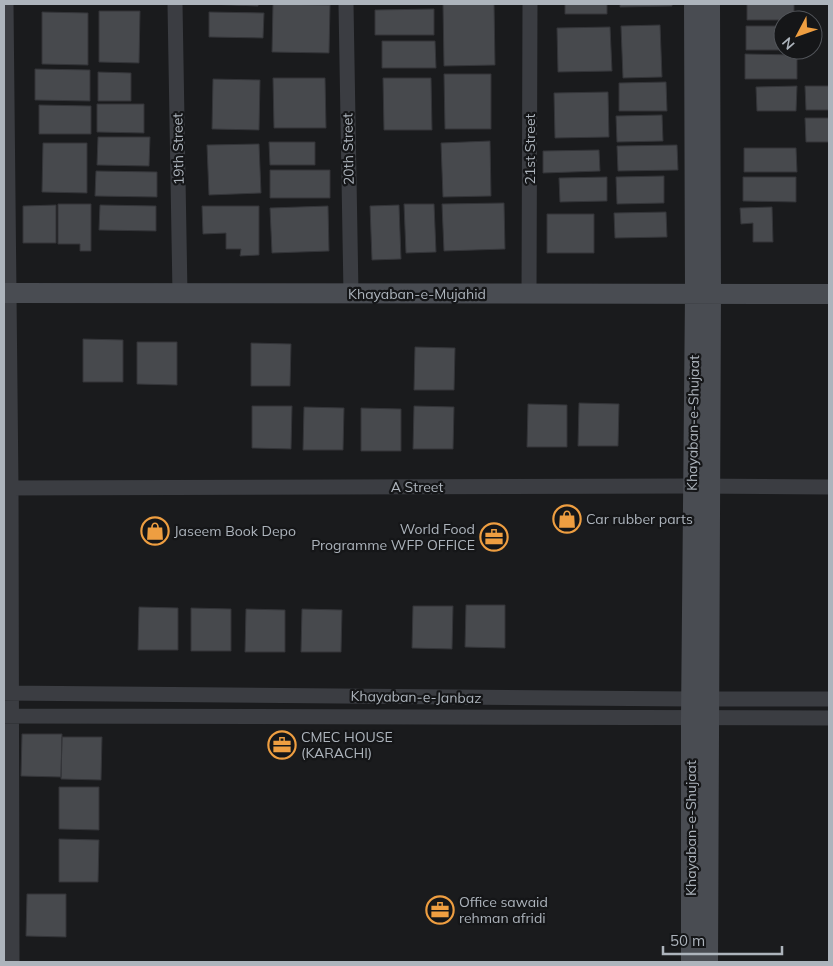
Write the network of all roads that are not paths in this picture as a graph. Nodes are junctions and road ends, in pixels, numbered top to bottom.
1 (6, 4) edge
2 (175, 4) edge
3 (346, 4) edge
4 (530, 4) edge
5 (694, 4) edge
6 (710, 4) edge
7 (6, 293) edge
8 (180, 294) junction
9 (351, 294) junction
10 (529, 294) junction
11 (703, 294) junction
12 (829, 294) edge
13 (701, 486) junction
14 (829, 487) edge
15 (7, 488) edge
16 (8, 693) edge
17 (829, 699) edge
18 (700, 709) junction
19 (8, 716) edge
20 (829, 718) edge
21 (12, 962) edge
22 (690, 962) edge
23 (708, 962) edge

1 - 7 street
2 - 8 street, 19th Street
3 - 9 street, 20th Street
4 - 10 street, 21st Street
5 - 11 main road, Khayaban-e-Shujaat
6 - 11 main road, Khayaban-e-Shujaat
7 - 8 main road, Khayaban-e-Mujahid
7 - 15 street
8 - 9 main road, Khayaban-e-Mujahid
9 - 10 main road, Khayaban-e-Mujahid
10 - 11 main road, Khayaban-e-Mujahid
11 - 12 main road, Khayaban-e-Mujahid
11 - 13 main road, Khayaban-e-Shujaat
13 - 14 street, A Street
13 - 15 street, A Street
13 - 18 main road, Khayaban-e-Shujaat
15 - 16 street
16 - 18 street, Khayaban-e-Janbaz
16 - 19 street
17 - 18 street, Khayaban-e-Janbaz
18 - 19 street, Khayaban-e-Janbaz
18 - 20 street, Khayaban-e-Janbaz
18 - 22 main road, Khayaban-e-Shujaat
18 - 23 main road, Khayaban-e-Shujaat
19 - 21 street

